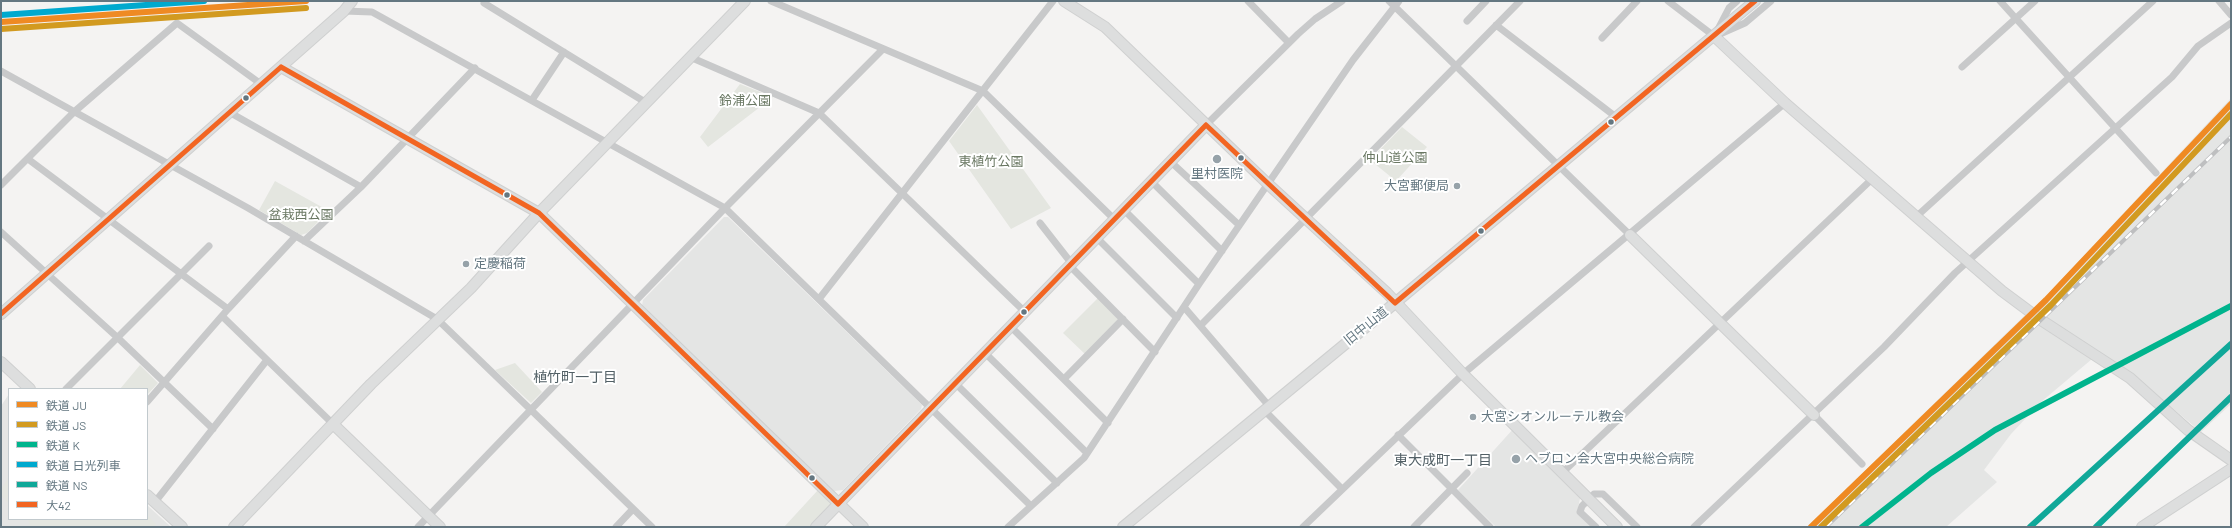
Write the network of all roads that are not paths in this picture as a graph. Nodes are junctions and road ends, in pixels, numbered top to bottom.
1 (352, 1) edge
2 (745, 1) edge
3 (771, 1) edge
4 (1053, 1) edge
5 (1064, 1) edge
6 (1248, 1) edge
7 (1342, 1) edge
8 (1486, 1) edge
9 (1508, 1) edge
10 (1520, 1) edge
11 (1637, 1) edge
12 (1668, 1) edge
13 (1737, 1) edge
14 (1755, 1) edge
15 (1771, 1) edge
16 (2000, 1) edge
17 (2035, 1) edge
18 (2153, 1) edge
19 (2219, 1) edge
20 (484, 3) dead end
21 (1394, 3) edge
22 (1514, 7) junction
23 (344, 11) junction
24 (2231, 15) edge
25 (2015, 19) junction
26 (1467, 20) dead end
27 (2231, 23) edge
28 (1496, 25) junction
29 (1714, 36) junction
30 (1602, 38) dead end
31 (1289, 43) junction
32 (883, 49) junction
33 (564, 52) junction
34 (690, 57) junction
35 (1456, 65) junction
36 (281, 67) junction
37 (1962, 67) dead end
38 (475, 68) junction
39 (1, 71) edge
40 (2069, 78) junction
41 (261, 84) junction
42 (983, 91) junction
43 (532, 100) junction
44 (645, 102) junction
45 (1785, 103) junction
46 (74, 112) junction
47 (229, 112) junction
48 (820, 113) junction
49 (1616, 117) junction
50 (1206, 125) junction
51 (2115, 128) junction
52 (408, 138) junction
53 (607, 142) junction
54 (28, 159) junction
55 (1171, 162) junction
56 (171, 165) junction
57 (1558, 165) junction
58 (2156, 173) dead end
59 (1872, 179) junction
60 (1152, 182) junction
61 (1268, 184) junction
62 (1, 185) edge
63 (361, 187) junction
64 (902, 192) junction
65 (725, 208) junction
66 (1124, 210) junction
67 (539, 213) junction
68 (1917, 216) junction
69 (1306, 219) junction
70 (108, 220) junction
71 (1115, 220) junction
72 (1040, 222) dead end
73 (1239, 225) junction
74 (1, 232) edge
75 (1630, 235) junction
76 (296, 236) junction
77 (1097, 238) junction
78 (304, 240) junction
79 (209, 246) dead end
80 (1222, 251) junction
81 (1967, 262) junction
82 (1071, 265) junction
83 (180, 274) junction
84 (47, 275) junction
85 (1199, 284) junction
86 (819, 299) junction
87 (1395, 303) junction
88 (634, 305) junction
89 (1184, 306) junction
90 (228, 310) junction
91 (1025, 312) junction
92 (1, 314) edge
93 (223, 317) junction
94 (1177, 318) junction
95 (437, 319) junction
96 (1123, 319) junction
97 (1721, 322) junction
98 (1201, 325) junction
99 (1011, 327) junction
100 (118, 338) junction
101 (1155, 352) junction
102 (985, 353) junction
103 (267, 360) junction
104 (1, 362) edge
105 (1463, 374) junction
106 (1064, 379) junction
107 (164, 383) junction
108 (956, 384) junction
109 (29, 388) edge
110 (67, 388) edge
111 (148, 401) edge
112 (932, 408) junction
113 (1266, 408) junction
114 (532, 410) junction
115 (1814, 414) junction
116 (1108, 423) junction
117 (333, 424) junction
118 (213, 429) junction
119 (1398, 435) junction
120 (1087, 453) junction
121 (2231, 460) edge
122 (1862, 464) dead end
123 (2231, 469) edge
124 (1467, 473) dead end
125 (1562, 473) junction
126 (1057, 483) junction
127 (1342, 489) junction
128 (1452, 490) junction
129 (148, 496) edge
130 (1588, 500) junction
131 (155, 502) junction
132 (838, 504) junction
133 (1031, 506) junction
134 (633, 509) junction
135 (429, 516) junction
136 (1125, 526) edge
137 (182, 527) edge
138 (234, 527) edge
139 (418, 527) edge
140 (440, 527) edge
141 (616, 527) edge
142 (652, 527) edge
143 (816, 527) edge
144 (863, 527) edge
145 (1008, 527) edge
146 (1303, 527) edge
147 (1414, 527) edge
148 (1490, 527) edge
149 (1596, 527) edge
150 (1617, 527) edge
151 (1637, 527) edge
152 (1694, 527) edge
153 (2142, 527) edge

1 - 23 street
2 - 34 street
3 - 32 street
4 - 42 street
5 - 50 street
6 - 31 street
7 - 31 street
8 - 26 street
9 - 22 street
10 - 22 street
11 - 30 street
12 - 29 street
13 - 29 street
14 - 29 street, 旧中山道
15 - 29 street
16 - 25 street
17 - 25 street
18 - 40 street
19 - 24 street
20 - 33 street
21 - 35 street
21 - 61 street
22 - 28 street
23 - 36 street
23 - 38 street
25 - 37 street
25 - 40 street
27 - 51 street
28 - 35 street
28 - 49 street
29 - 45 street
29 - 49 street, 旧中山道
31 - 50 street
32 - 42 street
32 - 48 street
33 - 43 street
33 - 44 street
34 - 44 street
34 - 48 street
35 - 57 street
35 - 69 street
36 - 41 street
36 - 52 street
38 - 43 street
38 - 52 street
39 - 46 street
40 - 51 street
40 - 68 street
41 - 46 street
41 - 47 street
42 - 64 street
42 - 71 street
43 - 53 street
44 - 53 street
45 - 59 street
45 - 75 street
46 - 54 street
46 - 56 street
47 - 56 street
47 - 63 street
48 - 64 street
48 - 65 street
49 - 57 street, 旧中山道
50 - 55 street
50 - 61 street
51 - 58 street
51 - 81 street
52 - 63 street
52 - 67 street
53 - 65 street
53 - 67 street
54 - 62 street
54 - 70 street
55 - 60 street
55 - 73 street
56 - 70 street
56 - 76 street
57 - 75 street
57 - 87 street, 旧中山道
59 - 68 street
59 - 97 street
60 - 66 street
60 - 80 street
61 - 69 street
61 - 73 street
63 - 78 street
64 - 86 street
64 - 91 street
65 - 86 street
65 - 88 street
66 - 71 street
66 - 85 street
67 - 88 street
67 - 95 street
68 - 81 street
69 - 87 street
69 - 98 street
70 - 83 street
70 - 84 street
71 - 77 street
72 - 82 street
73 - 80 street
74 - 84 street
75 - 97 street
75 - 105 street
76 - 78 street
76 - 90 street
77 - 82 street
77 - 94 street
78 - 95 street
79 - 83 street
80 - 85 street
81 - 115 street
81 - 121 street
82 - 91 street
82 - 96 street
83 - 90 street
83 - 100 street
84 - 92 street
84 - 100 street
85 - 89 street
86 - 112 street
87 - 105 street
87 - 113 street, 旧中山道
88 - 114 street
88 - 132 street
89 - 94 street
89 - 98 street
90 - 93 street
91 - 99 street
93 - 103 street
93 - 107 street
94 - 101 street
95 - 114 street
95 - 117 street
96 - 101 street
96 - 106 street
97 - 115 street
97 - 125 street
98 - 113 street
99 - 102 street
99 - 106 street
100 - 107 street
100 - 110 street
101 - 116 street
102 - 108 street
102 - 120 street
103 - 117 street
103 - 118 street
104 - 109 street
105 - 119 street
105 - 125 street
106 - 116 street
107 - 111 street
107 - 118 street
108 - 112 street
108 - 126 street
112 - 132 street
112 - 133 street
113 - 127 street
113 - 136 street, 旧中山道
114 - 134 street
114 - 135 street
115 - 122 street
115 - 152 street
116 - 120 street
117 - 135 street
117 - 138 street
118 - 131 street
119 - 127 street
119 - 128 street
120 - 126 street
123 - 153 street
124 - 128 street
125 - 130 street
126 - 133 street
127 - 146 street
128 - 147 street
128 - 148 street
129 - 131 street
130 - 149 street
130 - 150 street
130 - 151 street
131 - 137 street
132 - 143 street
132 - 144 street
133 - 145 street
134 - 141 street
134 - 142 street
135 - 139 street
135 - 140 street

